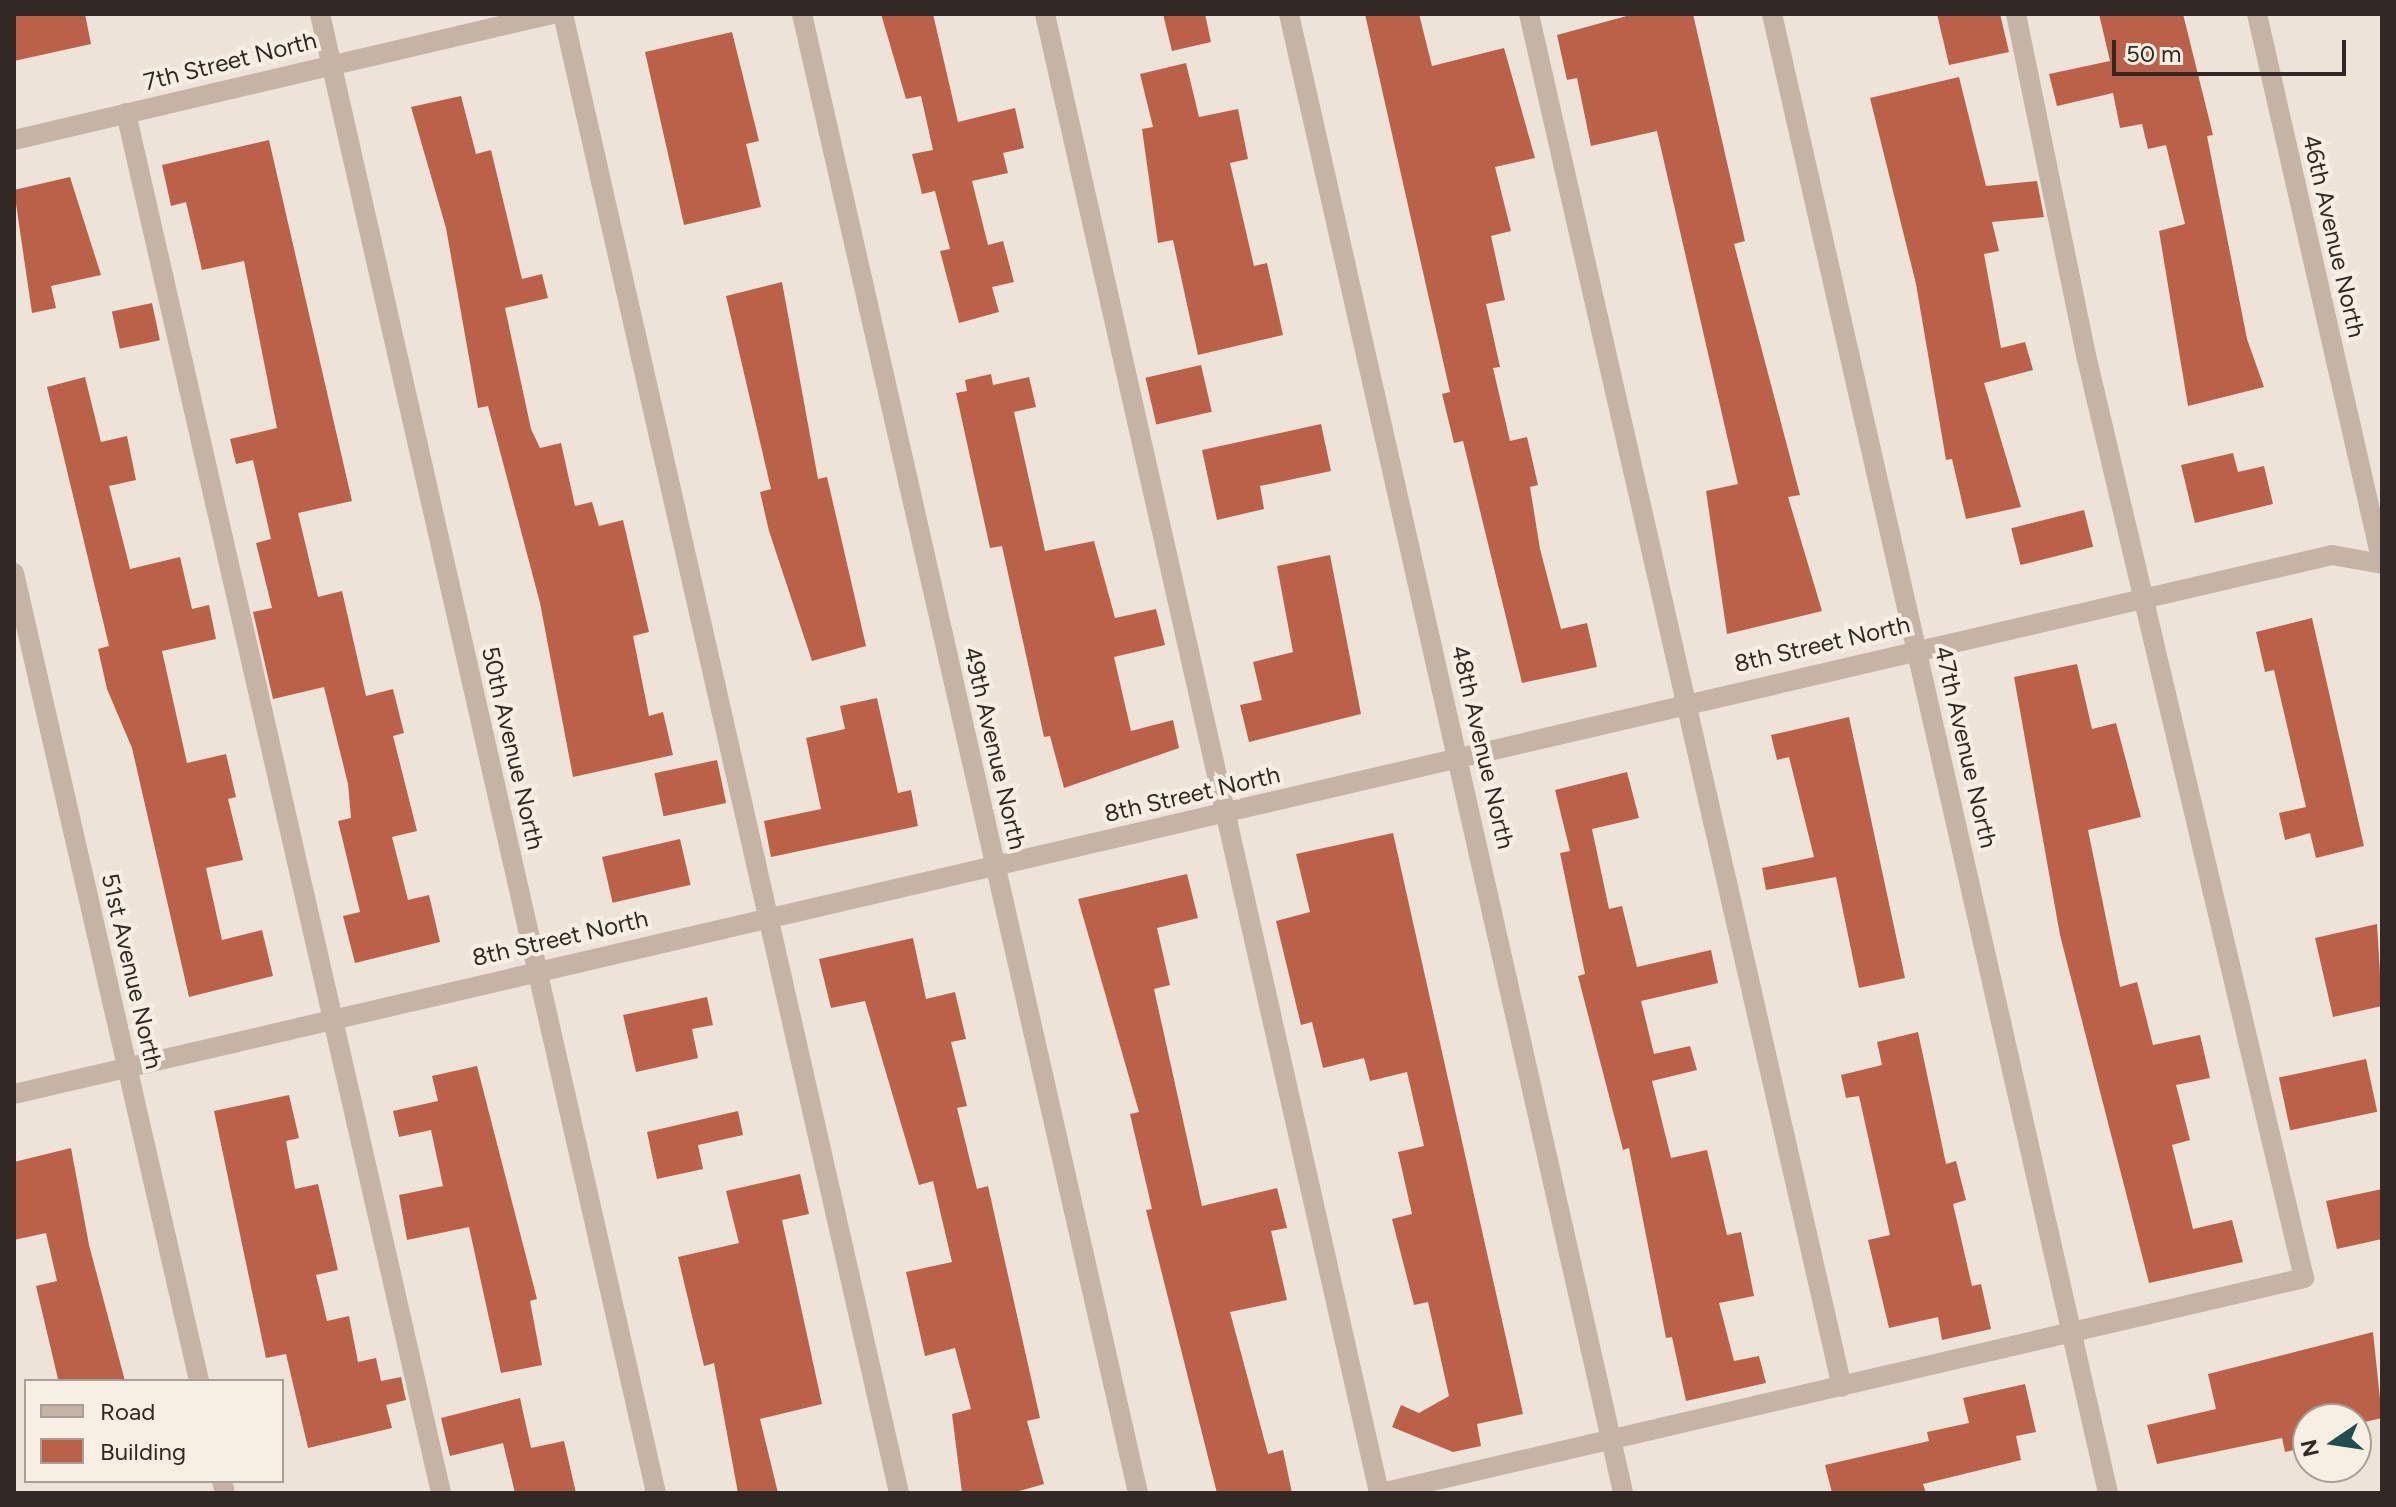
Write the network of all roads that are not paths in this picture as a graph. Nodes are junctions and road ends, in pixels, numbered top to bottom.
1 (320, 14) edge
2 (552, 14) edge
3 (563, 14) edge
4 (802, 14) edge
5 (1045, 14) edge
6 (1289, 14) edge
7 (1529, 14) edge
8 (1772, 14) edge
9 (2016, 14) edge
10 (2257, 14) edge
11 (331, 63) junction
12 (126, 113) junction
13 (14, 140) edge
14 (2382, 563) edge
15 (14, 573) edge
16 (2146, 596) junction
17 (1917, 648) junction
18 (1684, 703) junction
19 (1460, 759) junction
20 (1226, 813) junction
21 (995, 866) junction
22 (766, 917) junction
23 (537, 971) junction
24 (331, 1017) junction
25 (127, 1067) junction
26 (14, 1094) edge
27 (2073, 1334) junction
28 (199, 1379) edge
29 (1842, 1387) junction
30 (1611, 1439) junction
31 (441, 1493) edge
32 (656, 1493) edge
33 (899, 1493) edge
34 (1138, 1493) edge
35 (1380, 1493) edge
36 (1623, 1493) edge
37 (2108, 1493) edge

1 - 11 street, 50th Avenue North
2 - 11 street, 7th Street North
3 - 22 street
4 - 21 street, 49th Avenue North
5 - 20 street
6 - 19 street, 48th Avenue North
7 - 18 street
8 - 17 street, 47th Avenue North
9 - 16 street
10 - 14 street, 46th Avenue North
11 - 12 street, 7th Street North
11 - 23 street, 50th Avenue North
12 - 13 street, 7th Street North
12 - 24 street
14 - 16 street, 8th Street North
15 - 25 street, 51st Avenue North
16 - 17 street, 8th Street North
16 - 27 street
17 - 18 street, 8th Street North
17 - 27 street, 47th Avenue North
18 - 19 street, 8th Street North
18 - 29 street
19 - 20 street, 8th Street North
19 - 30 street, 48th Avenue North
20 - 21 street, 8th Street North
20 - 35 street
21 - 22 street, 8th Street North
21 - 34 street, 49th Avenue North
22 - 23 street, 8th Street North
22 - 33 street
23 - 24 street, 8th Street North
23 - 32 street, 50th Avenue North
24 - 25 street, 8th Street North
24 - 31 street
25 - 26 street, 8th Street North
25 - 28 street, 51st Avenue North
27 - 29 street
27 - 37 street, 47th Avenue North
29 - 30 street
30 - 35 street
30 - 36 street, 48th Avenue North

